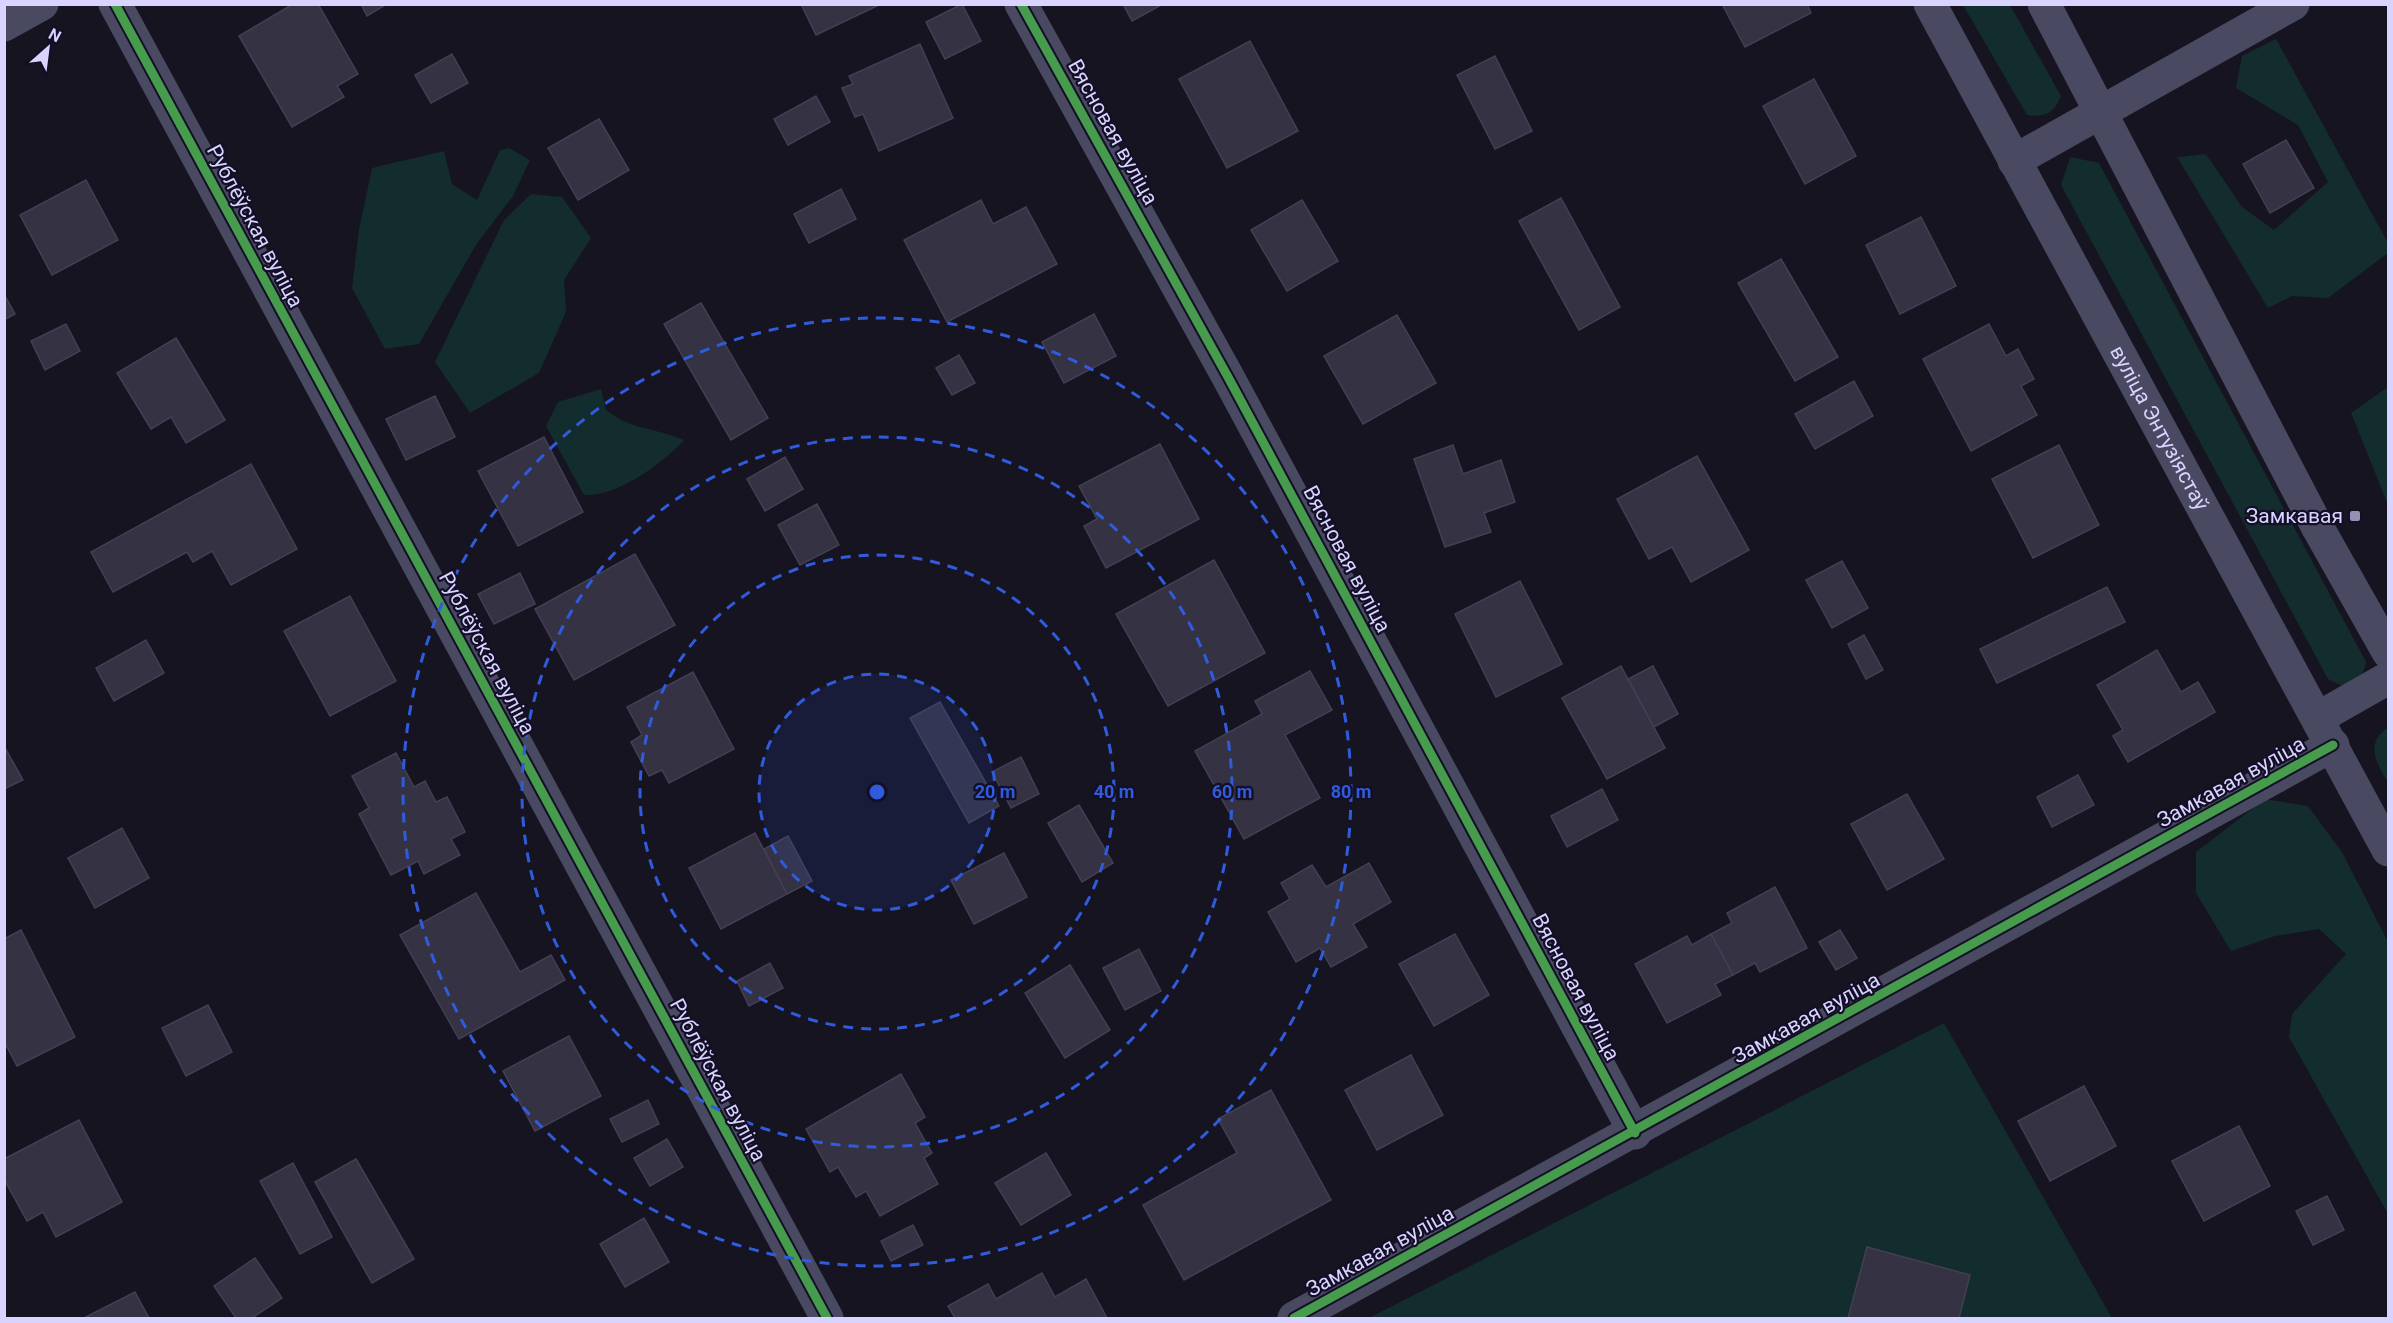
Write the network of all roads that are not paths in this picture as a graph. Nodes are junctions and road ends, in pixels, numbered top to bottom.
1 (42, 4) edge
2 (115, 4) edge
3 (1021, 4) edge
4 (1930, 4) edge
5 (2044, 4) edge
6 (2293, 4) edge
7 (4, 25) edge
8 (2102, 112) junction
9 (2014, 161) junction
10 (2388, 652) edge
11 (2388, 678) edge
12 (2326, 732) junction
13 (2388, 850) edge
14 (1635, 1133) junction
15 (827, 1318) edge
16 (1294, 1318) edge

1 - 7 street
2 - 15 street, Рублёўская вуліца
3 - 14 street, Вясновая вуліца
4 - 9 street, вуліца Энтузіястаў
5 - 8 street
6 - 8 street
8 - 9 street
8 - 10 street
9 - 12 street, вуліца Энтузіястаў
11 - 12 street, Замкавая вуліца
12 - 13 street, вуліца Энтузіястаў
12 - 14 street, Замкавая вуліца
14 - 16 street, Замкавая вуліца

